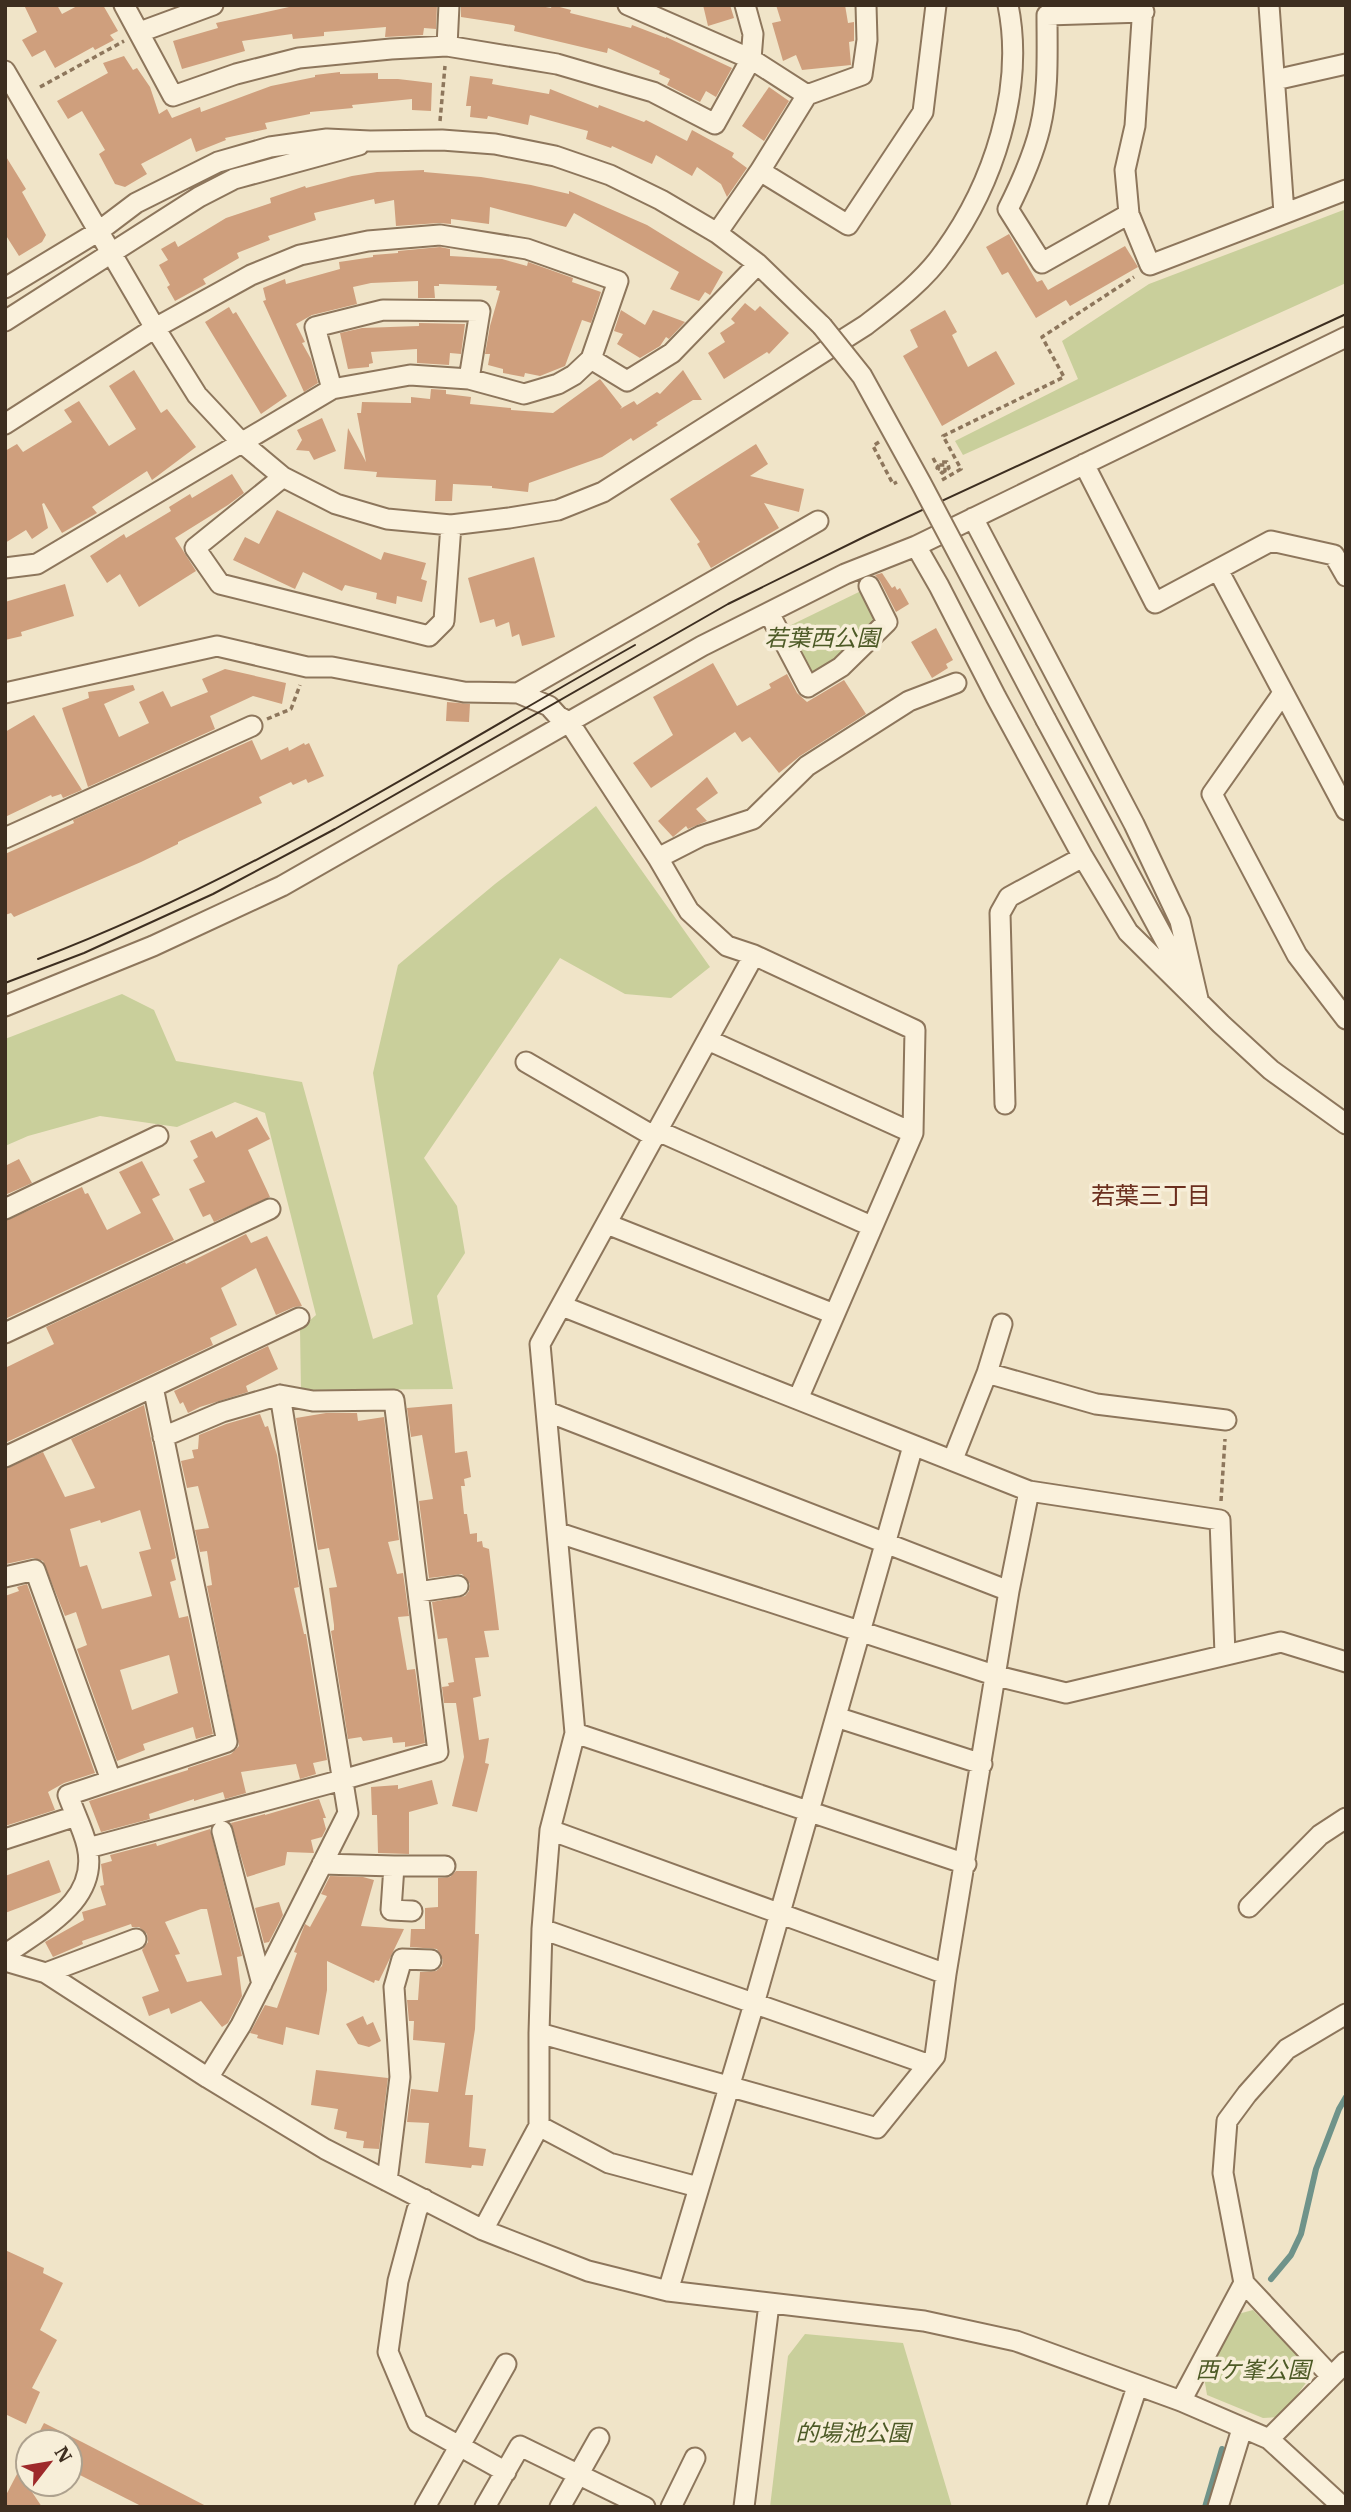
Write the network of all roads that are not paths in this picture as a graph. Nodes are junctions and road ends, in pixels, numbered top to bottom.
1 (124, 5) edge
2 (213, 5) edge
3 (449, 5) edge
4 (628, 5) edge
5 (746, 5) edge
6 (866, 5) edge
7 (936, 5) edge
8 (1008, 5) edge
9 (1269, 5) edge
10 (1143, 9) edge
11 (139, 32) junction
12 (447, 46) junction
13 (751, 59) junction
14 (1346, 64) edge
15 (5, 71) edge
16 (1275, 80) junction
17 (807, 95) junction
18 (370, 141) junction
19 (761, 171) junction
20 (1346, 191) edge
21 (1283, 213) junction
22 (1129, 214) junction
23 (99, 231) junction
24 (717, 233) junction
25 (112, 254) junction
26 (758, 264) junction
27 (5, 288) edge
28 (5, 321) edge
29 (155, 328) junction
30 (1346, 337) edge
31 (591, 359) junction
32 (470, 379) junction
33 (332, 390) junction
34 (5, 424) edge
35 (241, 442) junction
36 (1084, 464) junction
37 (283, 477) junction
38 (973, 518) junction
39 (818, 521) dead end
40 (451, 525) junction
41 (916, 546) junction
42 (5, 568) edge
43 (1218, 570) junction
44 (1346, 576) edge
45 (869, 586) dead end
46 (769, 612) junction
47 (956, 683) dead end
48 (5, 693) edge
49 (518, 693) junction
50 (1283, 693) junction
51 (569, 722) junction
52 (252, 726) road end
53 (1346, 810) edge
54 (5, 838) edge
55 (1083, 857) junction
56 (659, 858) junction
57 (754, 955) junction
58 (1198, 1000) junction
59 (5, 1006) edge
60 (1346, 1019) edge
61 (708, 1040) junction
62 (526, 1062) dead end
63 (1005, 1104) dead end
64 (1346, 1124) edge
65 (913, 1133) junction
66 (657, 1134) junction
67 (158, 1136) dead end
68 (5, 1209) edge
69 (270, 1209) dead end
70 (607, 1224) junction
71 (872, 1226) junction
72 (562, 1306) junction
73 (834, 1314) junction
74 (299, 1318) dead end
75 (1002, 1324) dead end
76 (5, 1333) edge
77 (987, 1373) junction
78 (153, 1387) junction
79 (280, 1395) junction
80 (798, 1399) junction
81 (548, 1412) junction
82 (1226, 1420) road end
83 (163, 1437) junction
84 (913, 1446) junction
85 (5, 1457) edge
86 (953, 1459) junction
87 (1029, 1491) junction
88 (559, 1533) junction
89 (884, 1542) junction
90 (5, 1577) edge
91 (458, 1586) dead end
92 (1009, 1591) junction
93 (418, 1592) junction
94 (861, 1631) junction
95 (1225, 1654) junction
96 (1346, 1662) edge
97 (997, 1676) junction
98 (836, 1717) junction
99 (575, 1733) junction
100 (982, 1764) junction
101 (111, 1780) junction
102 (342, 1780) junction
103 (808, 1811) junction
104 (76, 1816) junction
105 (1346, 1818) edge
106 (550, 1830) junction
107 (222, 1831) dead end
108 (5, 1839) edge
109 (88, 1848) junction
110 (322, 1864) junction
111 (966, 1864) junction
112 (394, 1866) junction
113 (444, 1866) dead end
114 (1249, 1908) dead end
115 (412, 1911) dead end
116 (779, 1914) junction
117 (542, 1929) junction
118 (136, 1939) dead end
119 (5, 1955) edge
120 (431, 1960) dead end
121 (5, 1961) edge
122 (47, 1973) junction
123 (946, 1974) junction
124 (262, 1984) junction
125 (754, 2004) junction
126 (1346, 2014) edge
127 (538, 2033) junction
128 (927, 2064) junction
129 (208, 2078) junction
130 (728, 2088) junction
131 (539, 2126) junction
132 (387, 2181) junction
133 (698, 2187) junction
134 (424, 2199) junction
135 (483, 2230) junction
136 (1244, 2283) junction
137 (667, 2291) junction
138 (769, 2304) junction
139 (1346, 2362) edge
140 (506, 2363) dead end
141 (1330, 2375) junction
142 (1137, 2387) junction
143 (1181, 2401) junction
144 (1242, 2429) junction
145 (599, 2438) dead end
146 (1269, 2439) junction
147 (460, 2447) junction
148 (695, 2458) dead end
149 (506, 2472) junction
150 (578, 2474) junction
151 (622, 2502) edge
152 (425, 2507) edge
153 (485, 2507) edge
154 (560, 2507) edge
155 (645, 2507) edge
156 (671, 2507) edge
157 (744, 2507) edge
158 (1097, 2507) edge
159 (1218, 2507) edge
160 (1343, 2507) edge

1 - 11 street
2 - 11 street
3 - 12 street
4 - 13 street
5 - 13 street
6 - 17 street
7 - 19 street
8 - 40 street
9 - 16 street
10 - 22 street
10 - 22 street
11 - 12 street
12 - 13 street
13 - 17 street
14 - 16 street
15 - 23 street
16 - 21 street
17 - 19 street
18 - 23 street
18 - 24 street
18 - 25 street
19 - 24 street
20 - 21 street
21 - 22 street
23 - 25 street
23 - 27 street
24 - 26 street
25 - 28 street
25 - 29 street
26 - 31 street
26 - 58 street, bridge
29 - 31 street
29 - 34 street
29 - 35 street
30 - 36 street
31 - 32 street
32 - 33 street
32 - 33 street
33 - 35 street
35 - 37 street
35 - 42 street
36 - 38 street
36 - 43 street
37 - 40 street
37 - 40 street
38 - 41 street
38 - 58 street
39 - 49 street
41 - 46 street
41 - 55 street
43 - 44 street
43 - 50 street
45 - 46 street
46 - 51 street
47 - 56 street
48 - 49 street
49 - 51 street
50 - 53 street
50 - 60 street
51 - 56 street
51 - 59 street
52 - 54 street
55 - 58 street
55 - 63 street
56 - 57 street
57 - 61 street
57 - 65 street
58 - 64 street
61 - 65 street
61 - 66 street
62 - 66 street
65 - 71 street
66 - 70 street
66 - 71 street
67 - 68 street
69 - 76 street
70 - 72 street
70 - 73 street
71 - 73 street
72 - 80 street
72 - 81 street
73 - 80 street
74 - 78 street
75 - 77 street
77 - 82 street
77 - 86 street
78 - 83 street
78 - 85 street
79 - 83 street
79 - 93 street
79 - 102 street
80 - 84 street
81 - 88 street
81 - 89 street
83 - 101 street
84 - 86 street
84 - 89 street
86 - 87 street
87 - 92 street
87 - 95 street
88 - 94 street
88 - 99 street
89 - 92 street
89 - 94 street
90 - 101 street
91 - 93 street
92 - 97 street
93 - 102 street
94 - 97 street
94 - 98 street
95 - 96 street
95 - 97 street
97 - 100 street
98 - 100 street
98 - 103 street
99 - 103 street
99 - 106 street
100 - 111 street
101 - 104 street
102 - 109 street
102 - 110 street
103 - 111 street
103 - 116 street
104 - 108 street
104 - 109 street
105 - 114 street
106 - 116 street
106 - 117 street
107 - 124 street
109 - 119 street
110 - 112 street
110 - 124 street
111 - 123 street
112 - 113 street
112 - 115 street
116 - 123 street
116 - 125 street
117 - 125 street
117 - 127 street
118 - 122 street
120 - 132 street
121 - 122 street
122 - 129 street
123 - 128 street
124 - 129 street
125 - 128 street
125 - 130 street
126 - 136 street
127 - 130 street
127 - 131 street
128 - 130 street
129 - 132 street
130 - 133 street
131 - 133 street
131 - 135 street
132 - 134 street
133 - 137 street
134 - 135 street
134 - 147 street
135 - 137 street
136 - 141 street
136 - 143 street
137 - 138 street
138 - 142 street
138 - 157 street
139 - 141 street
140 - 147 street
141 - 146 street
142 - 143 street
142 - 158 street
143 - 144 street
144 - 146 street
144 - 159 street
145 - 150 street
146 - 160 street
147 - 149 street
147 - 152 street
148 - 156 street
149 - 150 street
149 - 153 street
150 - 151 street
150 - 154 street
151 - 155 street

